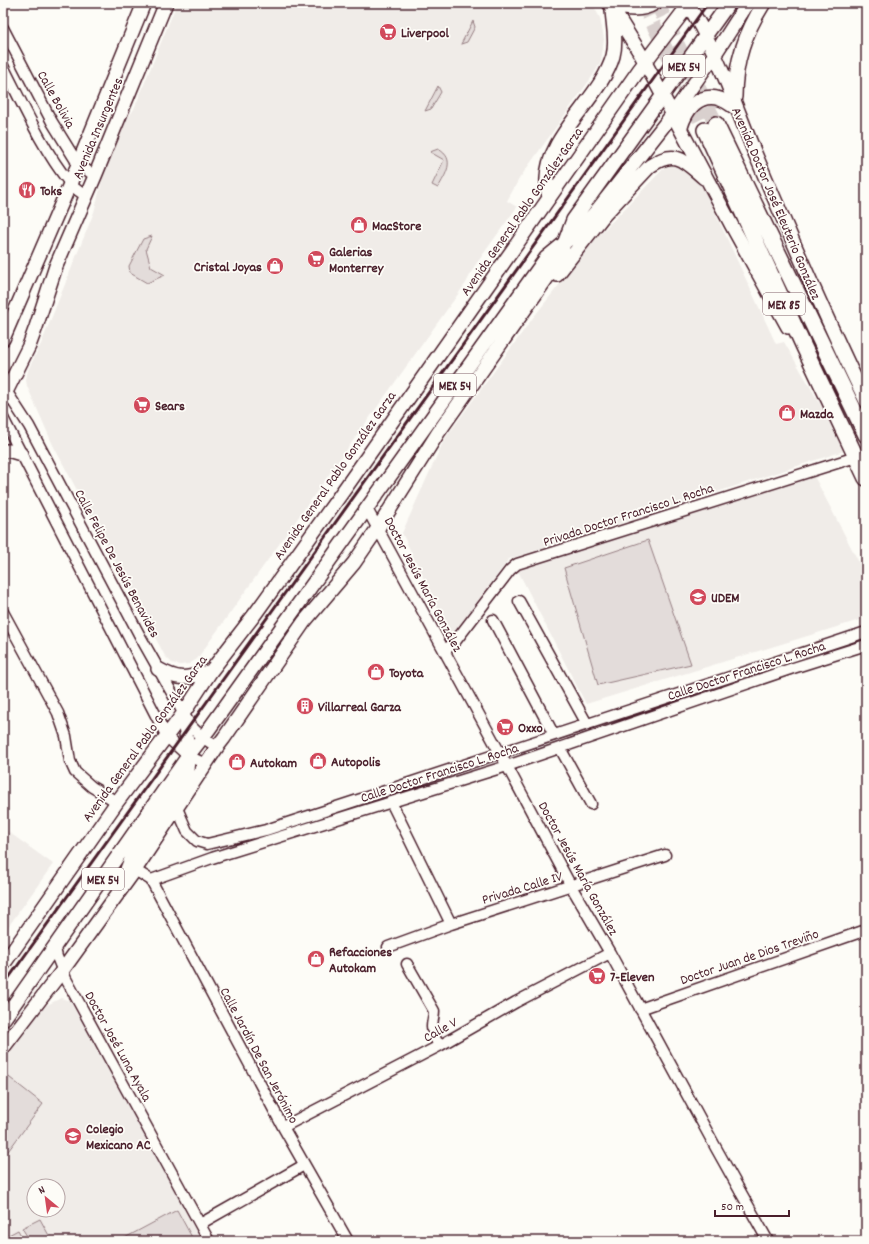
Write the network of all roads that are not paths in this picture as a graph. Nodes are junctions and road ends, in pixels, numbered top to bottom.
1 (144, 3) edge
2 (166, 3) edge
3 (655, 3) edge
4 (729, 3) edge
5 (748, 3) edge
6 (764, 3) edge
7 (689, 4) edge
8 (610, 5) edge
9 (3, 28) edge
10 (706, 36) junction
11 (715, 54) junction
12 (645, 62) junction
13 (3, 66) edge
14 (662, 96) junction
15 (736, 107) junction
16 (672, 115) junction
17 (681, 128) junction
18 (78, 164) junction
19 (95, 176) junction
20 (708, 181) junction
21 (70, 184) junction
22 (86, 196) junction
23 (549, 198) junction
24 (563, 244) junction
25 (526, 306) junction
26 (3, 340) edge
27 (804, 347) junction
28 (4, 391) edge
29 (866, 401) edge
30 (3, 418) edge
31 (866, 435) edge
32 (3, 450) edge
33 (21, 454) junction
34 (856, 457) junction
35 (866, 478) edge
36 (367, 509) junction
37 (378, 528) junction
38 (519, 601) dead end
39 (3, 612) edge
40 (494, 620) dead end
41 (866, 632) edge
42 (866, 645) edge
43 (444, 651) junction
44 (759, 668) junction
45 (158, 669) junction
46 (211, 671) junction
47 (763, 678) junction
48 (183, 714) junction
49 (587, 724) junction
50 (554, 735) junction
51 (167, 737) junction
52 (202, 737) junction
53 (216, 747) junction
54 (560, 748) junction
55 (500, 753) junction
56 (188, 756) junction
57 (206, 764) junction
58 (507, 766) junction
59 (117, 802) junction
60 (355, 802) junction
61 (391, 802) junction
62 (591, 804) dead end
63 (177, 808) junction
64 (360, 812) junction
65 (266, 830) junction
66 (270, 841) junction
67 (207, 844) junction
68 (664, 855) dead end
69 (212, 858) junction
70 (135, 870) junction
71 (151, 880) junction
72 (125, 885) junction
73 (571, 886) junction
74 (451, 924) junction
75 (866, 930) edge
76 (388, 947) dead end
77 (54, 948) junction
78 (610, 953) junction
79 (406, 964) dead end
80 (3, 965) edge
81 (62, 971) junction
82 (640, 1009) junction
83 (3, 1020) edge
84 (439, 1046) junction
85 (3, 1048) edge
86 (283, 1127) junction
87 (304, 1165) junction
88 (200, 1224) junction
89 (209, 1241) edge
90 (348, 1241) edge
91 (768, 1241) edge

1 - 18 main road, Avenida Insurgentes
2 - 19 main road, Avenida Insurgentes
3 - 8 main road
4 - 10 main road, MEX 54
5 - 11 main road, MEX 54
6 - 15 main road
7 - 10 main road, Avenida Doctor José Eleuterio González / MEX 85
7 - 12 main road, Avenida General Pablo González Garza / MEX 54
8 - 12 main road
8 - 23 main road
9 - 18 street, Calle Bolivia
10 - 11 main road, Avenida Doctor José Eleuterio González / MEX 85
10 - 14 main road, MEX 54
11 - 15 main road, Avenida Doctor José Eleuterio González / MEX 85
11 - 16 main road, MEX 54
12 - 14 main road
12 - 23 main road, Avenida General Pablo González Garza / MEX 54
13 - 21 street
14 - 16 main road
14 - 24 main road, MEX 54
15 - 17 main road
15 - 29 main road, Avenida Doctor José Eleuterio González / MEX 85
16 - 17 main road
16 - 24 main road, MEX 54
17 - 20 main road
18 - 19 street, Calle Bolivia
18 - 21 main road, Avenida Insurgentes
19 - 22 main road, Avenida Insurgentes
20 - 25 main road
20 - 27 main road
21 - 22 street
21 - 26 main road, Avenida Insurgentes
22 - 28 main road, Avenida Insurgentes
23 - 46 main road, Avenida General Pablo González Garza / MEX 54
24 - 25 main road, MEX 54
24 - 36 main road, MEX 54
25 - 37 main road, MEX 54
27 - 31 highway, Avenida Doctor José Eleuterio González / MEX 85
27 - 34 highway, Avenida Doctor José Eleuterio González / MEX 85
28 - 45 street, Calle Felipe De Jesús Benavides
30 - 33 street
32 - 33 main road
33 - 51 street
34 - 35 highway, Avenida Doctor José Eleuterio González / MEX 85
34 - 43 street, Privada Doctor Francisco L. Rocha
36 - 37 street, Doctor Jesús María González
36 - 52 main road, MEX 54
37 - 43 street, Doctor Jesús María González
37 - 53 main road, MEX 54
38 - 49 street
39 - 59 street
40 - 50 street
41 - 44 street, Calle Doctor Francisco L. Rocha
42 - 47 street, Calle Doctor Francisco L. Rocha
43 - 55 street, Doctor Jesús María González
44 - 47 street
44 - 49 street, Calle Doctor Francisco L. Rocha
45 - 46 main road
45 - 48 street, Calle Felipe De Jesús Benavides
46 - 48 main road, Avenida General Pablo González Garza / MEX 54
47 - 54 street, Calle Doctor Francisco L. Rocha
48 - 51 main road, Avenida General Pablo González Garza / MEX 54
48 - 52 street, Calle Felipe De Jesús Benavides
48 - 56 main road
49 - 50 street, Calle Doctor Francisco L. Rocha
50 - 55 street, Calle Doctor Francisco L. Rocha
51 - 56 street
51 - 59 main road, Avenida General Pablo González Garza / MEX 54
52 - 53 street, Calle Felipe De Jesús Benavides
52 - 56 main road, MEX 54
53 - 57 main road, MEX 54
54 - 58 street, Calle Doctor Francisco L. Rocha
54 - 62 street
55 - 58 street, Doctor Jesús María González
55 - 60 street, Calle Doctor Francisco L. Rocha
56 - 57 street
56 - 72 main road
56 - 77 main road, MEX 54
57 - 63 main road, MEX 54
58 - 61 street, Calle Doctor Francisco L. Rocha
58 - 73 street, Doctor Jesús María González
59 - 80 main road, Avenida General Pablo González Garza / MEX 54
60 - 64 street
60 - 65 street, Calle Doctor Francisco L. Rocha
61 - 64 street, Calle Doctor Francisco L. Rocha
61 - 74 street
63 - 67 street
63 - 70 main road, MEX 54
64 - 66 street, Calle Doctor Francisco L. Rocha
65 - 66 street
65 - 67 street, Calle Doctor Francisco L. Rocha
66 - 69 street, Calle Doctor Francisco L. Rocha
67 - 69 street
68 - 73 street, Privada Calle IV
69 - 71 street, Calle Doctor Francisco L. Rocha
70 - 71 street
70 - 72 main road, MEX 54
71 - 86 street, Calle Jardín De San Jerónimo
72 - 81 main road, MEX 54
73 - 74 street, Privada Calle IV
73 - 78 street, Doctor Jesús María González
74 - 76 street, Privada Calle IV
75 - 82 street, Doctor Juan de Dios Treviño
77 - 81 street, Doctor José Luna Ayala
77 - 83 main road, MEX 54
78 - 82 street, Doctor Jesús María González
78 - 84 street, Calle V
79 - 84 street
81 - 85 main road, MEX 54
81 - 88 street, Doctor José Luna Ayala
82 - 91 street, Doctor Jesús María González
84 - 86 street, Calle V
86 - 87 street, Calle Jardín De San Jerónimo
87 - 88 street
87 - 90 street, Calle Jardín De San Jerónimo
88 - 89 street, Doctor José Luna Ayala

